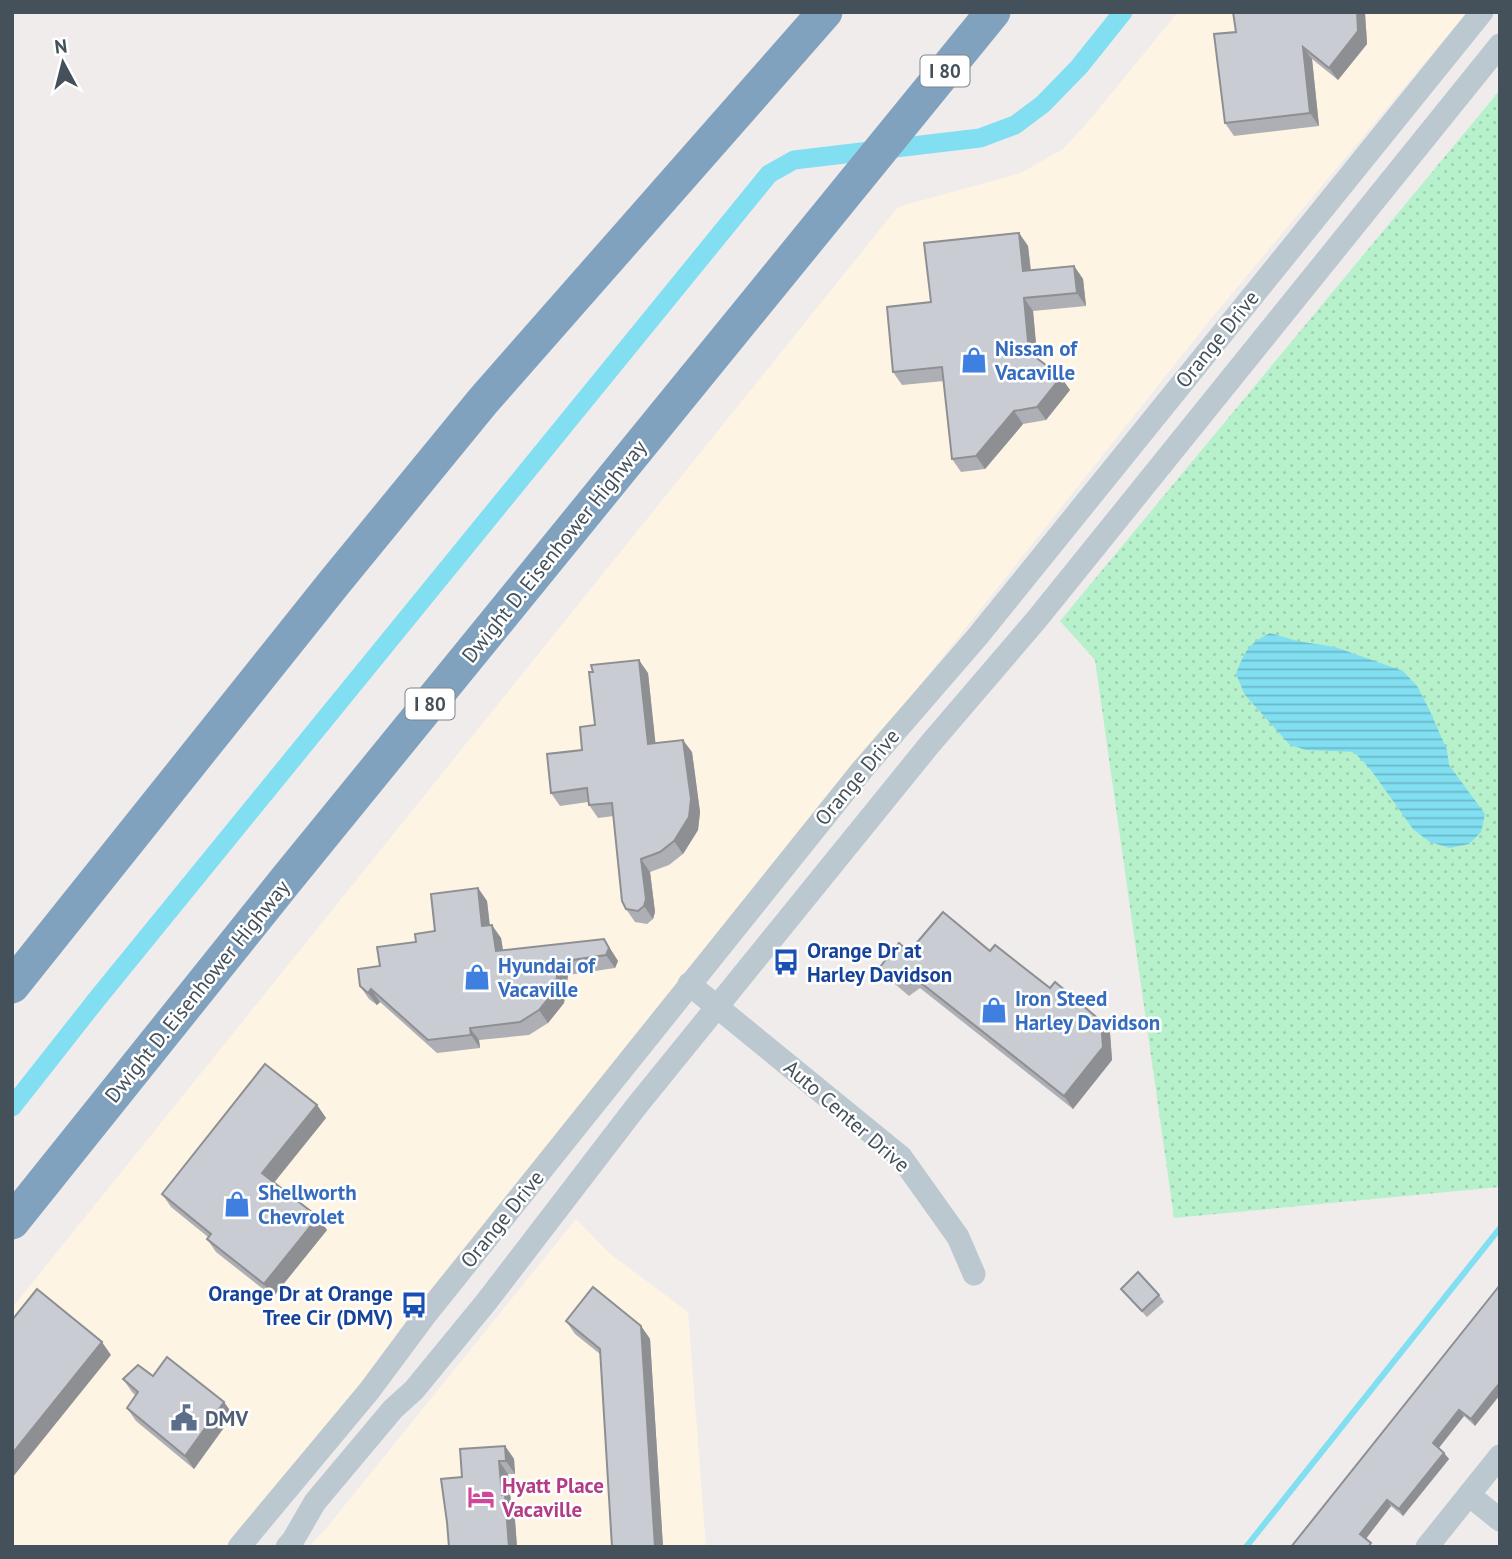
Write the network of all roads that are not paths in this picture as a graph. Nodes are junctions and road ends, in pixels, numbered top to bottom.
1 (825, 12) edge
2 (993, 12) edge
3 (1482, 12) edge
4 (1500, 45) edge
5 (689, 984) junction
6 (12, 986) edge
7 (718, 1008) junction
8 (12, 1222) edge
9 (974, 1274) dead end
10 (1500, 1456) edge
11 (1469, 1495) junction
12 (1500, 1520) edge
13 (239, 1547) edge
14 (287, 1547) edge
15 (1427, 1547) edge

1 - 6 highway
2 - 8 highway, Dwight D. Eisenhower Highway / I 80
3 - 5 street, Orange Drive
4 - 7 street, Orange Drive
5 - 7 street, Auto Center Drive
5 - 13 street, Orange Drive
7 - 9 street, Auto Center Drive
7 - 14 street, Orange Drive
10 - 11 street
11 - 12 street
11 - 15 street

